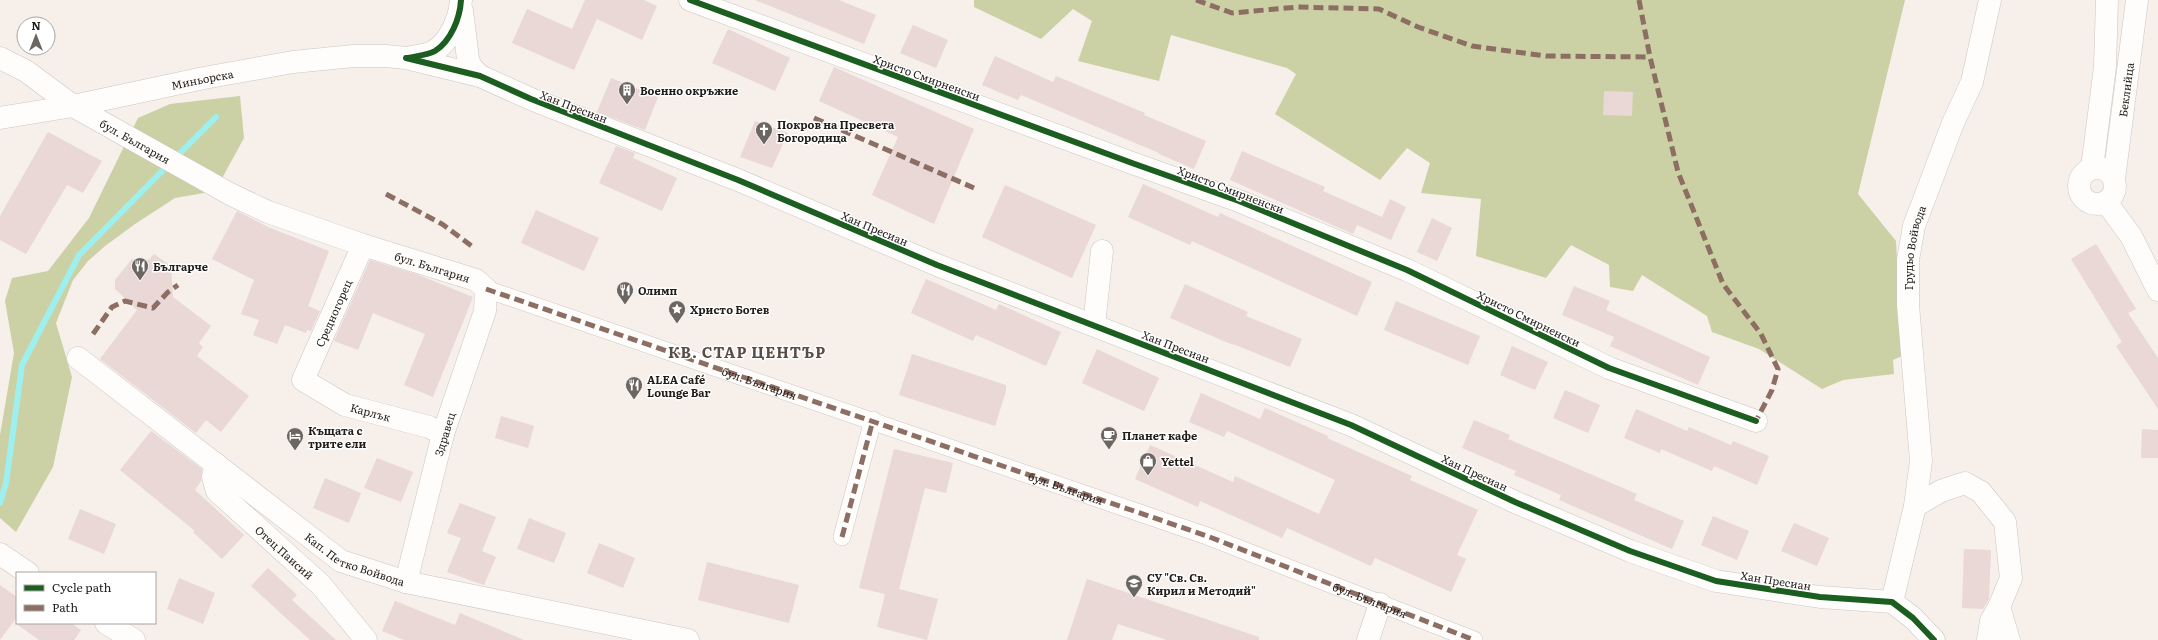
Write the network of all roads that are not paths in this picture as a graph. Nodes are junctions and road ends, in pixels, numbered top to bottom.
1 (690, 0) edge
2 (1990, 0) edge
3 (2107, 0) edge
4 (2137, 0) edge
5 (461, 2) edge
6 (0, 58) edge
7 (406, 58) junction
8 (480, 76) junction
9 (74, 106) junction
10 (0, 118) edge
11 (2092, 168) junction
12 (2114, 179) junction
13 (2106, 202) junction
14 (363, 245) junction
15 (1102, 251) dead end
16 (486, 289) junction
17 (2158, 290) edge
18 (1094, 325) junction
19 (78, 358) dead end
20 (303, 380) joint
21 (873, 420) junction
22 (1756, 421) dead end
23 (443, 434) junction
24 (216, 464) junction
25 (1915, 506) junction
26 (842, 537) dead end
27 (0, 554) edge
28 (27, 572) edge
29 (406, 582) junction
30 (1380, 604) junction
31 (1897, 606) junction
32 (1999, 607) junction
33 (108, 624) edge
34 (134, 640) edge
35 (366, 640) edge
36 (688, 640) edge
37 (1368, 640) edge
38 (1474, 640) edge
39 (1934, 640) edge
40 (1988, 640) edge
41 (2009, 640) edge

1 - 22 street, Христо Смирненски
2 - 25 street, Грудьо Войвода
3 - 11 street
4 - 12 street, Беклийца
5 - 7 street
5 - 8 street
6 - 9 street, бул. България
7 - 8 street, Хан Пресиан
7 - 9 street, Миньорска
8 - 18 street, Хан Пресиан
9 - 10 street, Миньорска
9 - 14 street, бул. България
11 - 12 street
11 - 13 street
12 - 13 street
13 - 17 street
14 - 16 street, бул. България
14 - 20 street, Средногорец
15 - 18 street
16 - 21 street, бул. България
16 - 23 street, Здравец
18 - 31 street, Хан Пресиан
19 - 24 street, Кап. Петко Войвода
20 - 23 street, Карлък
21 - 26 street
21 - 30 street, бул. България
23 - 29 street, Здравец
24 - 29 street, Кап. Петко Войвода
24 - 35 street, Отец Паисий
25 - 31 street, Грудьо Войвода
25 - 32 street
27 - 28 street
29 - 36 street, Кап. Петко Войвода
30 - 37 street
30 - 38 street, бул. България
31 - 39 street
32 - 40 street
32 - 41 street
33 - 34 street

